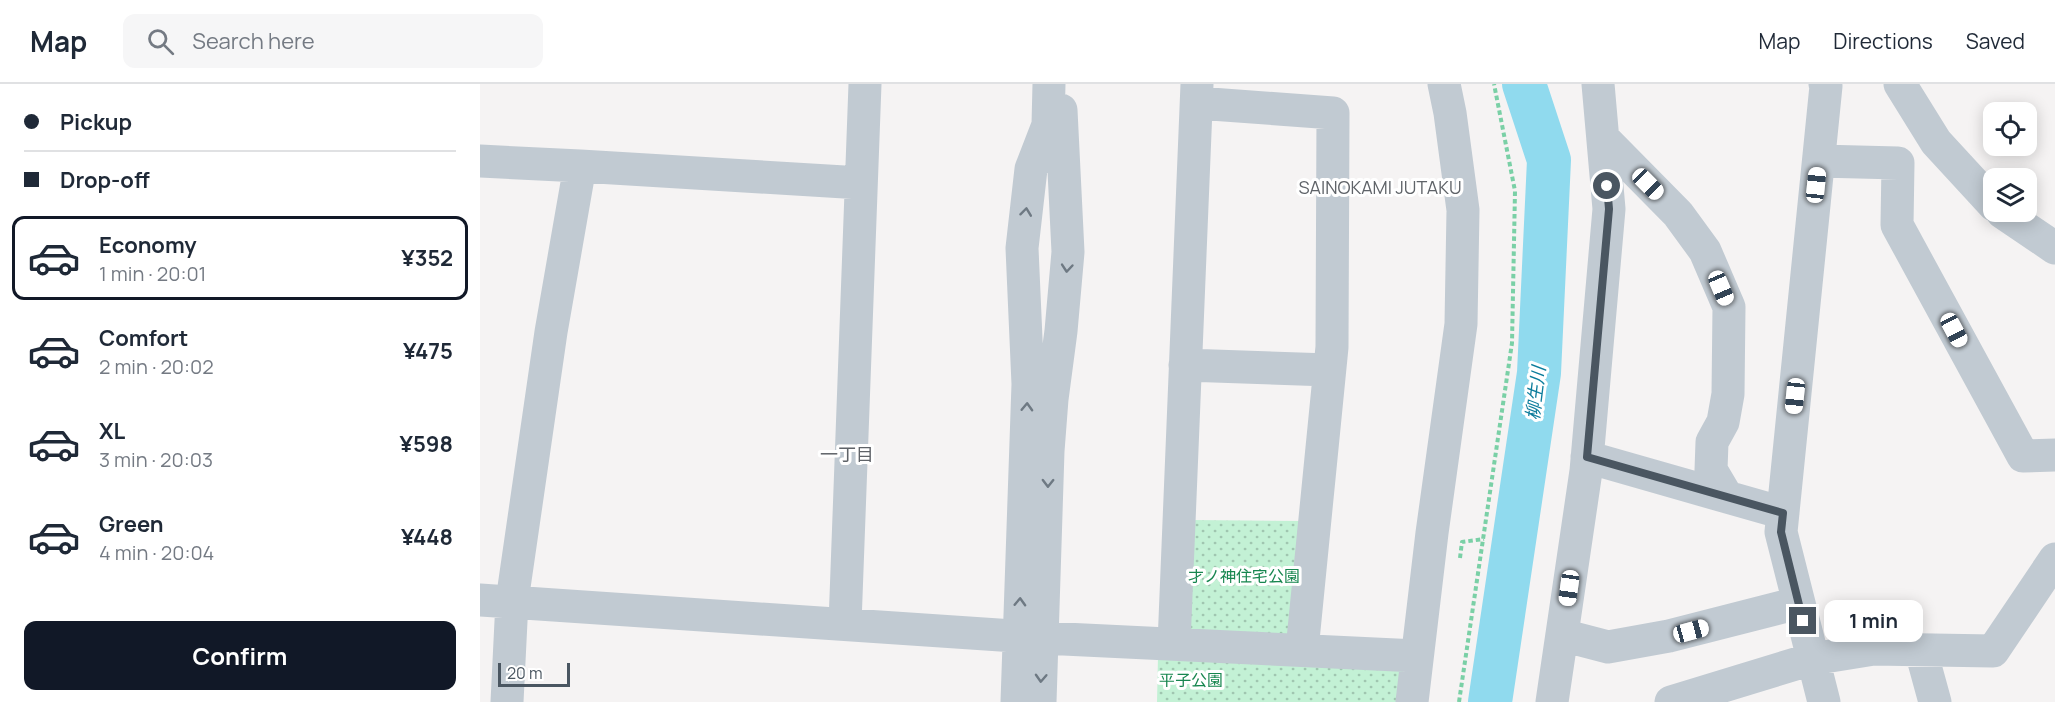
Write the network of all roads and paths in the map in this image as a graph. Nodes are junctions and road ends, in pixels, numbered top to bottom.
1 (865, 84) edge
2 (1049, 84) edge
3 (1062, 84) edge
4 (1444, 84) edge
5 (1494, 84) edge
6 (1598, 84) edge
7 (1825, 84) edge
8 (1900, 84) edge
9 (1197, 94) edge
10 (1604, 139) junction
11 (480, 161) edge
12 (1819, 161) junction
13 (580, 166) junction
14 (861, 183) junction
15 (1983, 193) edge
16 (2017, 222) edge
17 (2055, 248) edge
18 (1185, 365) junction
19 (1329, 370) junction
20 (2055, 455) edge
21 (1587, 457) junction
22 (1727, 497) junction
23 (1783, 513) junction
24 (2055, 559) edge
25 (496, 601) edge
26 (1798, 603) junction
27 (845, 624) junction
28 (1562, 635) junction
29 (1031, 636) junction
30 (1174, 644) junction
31 (1302, 650) junction
32 (1922, 651) junction
33 (1417, 656) junction
34 (1812, 659) junction
35 (1741, 692) edge
36 (507, 702) edge
37 (1017, 702) edge
38 (1040, 702) edge
39 (1412, 702) edge
40 (1460, 702) edge
41 (1552, 702) edge
42 (1671, 702) edge
43 (1824, 702) edge
44 (1935, 702) edge

1 - 14 street
29 -> 2 street
3 -> 29 street
4 - 33 street
5 - 40 path
6 - 10 street
7 - 12 street
8 - 15 street
9 - 18 street
9 - 19 street
10 - 21 street
10 - 22 street
11 - 13 street
12 - 20 street
12 - 23 street
13 - 14 street
13 - 25 street
14 - 27 street
16 - 17 street
18 - 19 street
18 - 30 street
19 - 31 street
21 - 22 street
21 - 28 street
22 - 23 street
23 - 26 street
24 - 32 street
25 - 27 street
25 - 36 street
26 - 28 street
26 - 34 street
27 - 29 street
28 - 41 street
29 - 30 street
29 - 37 street
29 -> 38 street
30 - 31 street
31 - 33 street
32 - 34 street
32 - 44 street
33 - 39 street
34 - 35 street
34 - 43 street
35 - 42 street

